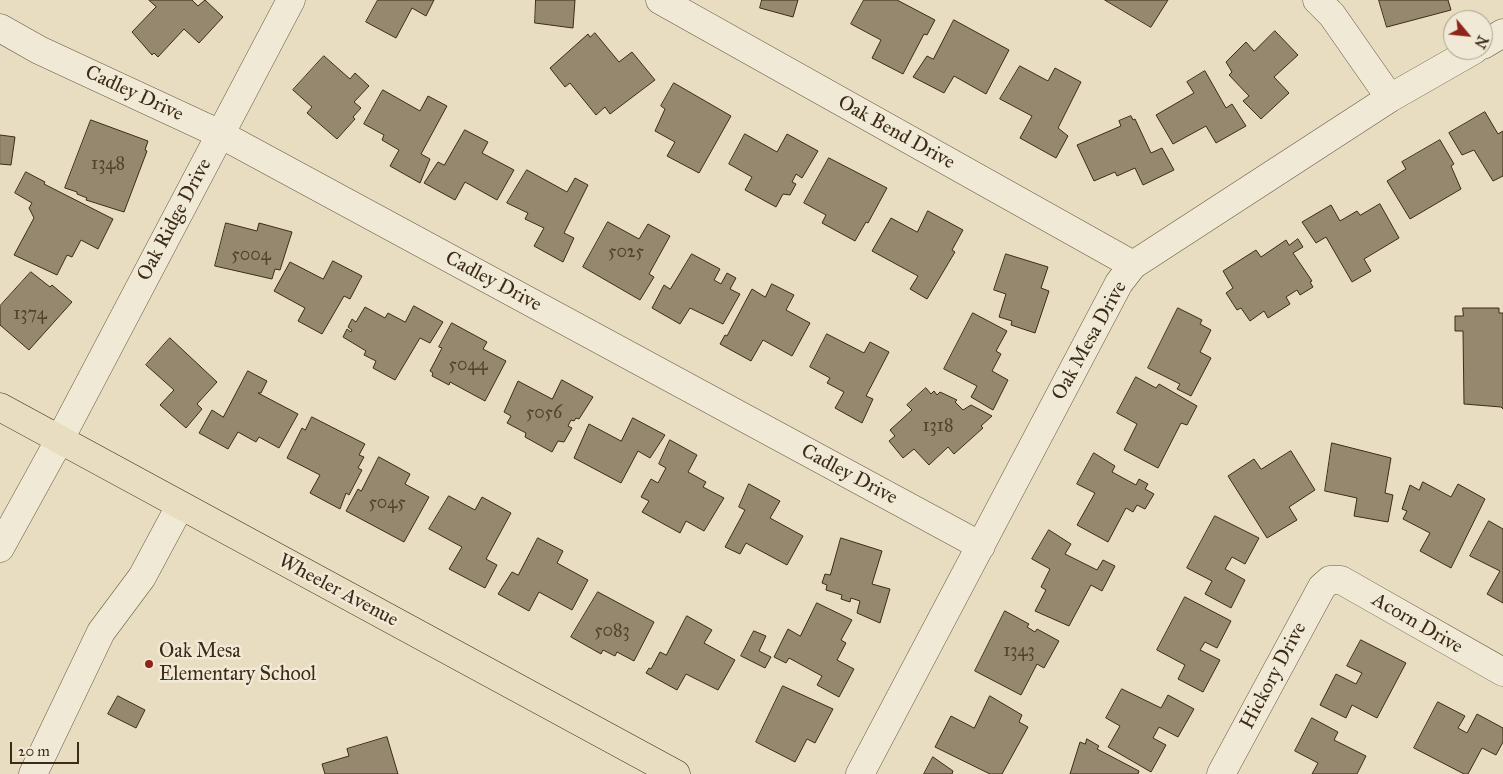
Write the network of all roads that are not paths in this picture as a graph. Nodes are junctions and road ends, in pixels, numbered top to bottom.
1 (291, 0) edge
2 (659, 0) edge
3 (1317, 0) edge
4 (0, 28) edge
5 (1456, 60) edge
6 (1390, 98) junction
7 (220, 134) junction
8 (1133, 265) junction
9 (0, 406) edge
10 (60, 439) junction
11 (180, 506) junction
12 (981, 546) junction
13 (0, 548) edge
14 (1330, 580) joint
15 (1503, 672) edge
16 (33, 774) edge
17 (676, 774) edge
18 (860, 774) edge
19 (1221, 774) edge

1 - 7 street, Oak Ridge Drive
2 - 8 street, Oak Bend Drive
3 - 6 street
4 - 7 street, Cadley Drive
5 - 6 street, Oak Mesa Drive
6 - 8 street, Oak Mesa Drive
7 - 10 street, Oak Ridge Drive
7 - 12 street, Cadley Drive
8 - 12 street, Oak Mesa Drive
9 - 10 main road, Wheeler Avenue
10 - 11 main road, Wheeler Avenue
10 - 13 street, Oak Ridge Drive
11 - 16 street
11 - 17 main road, Wheeler Avenue
12 - 18 street, Oak Mesa Drive
14 - 15 street, Acorn Drive
14 - 19 street, Hickory Drive

